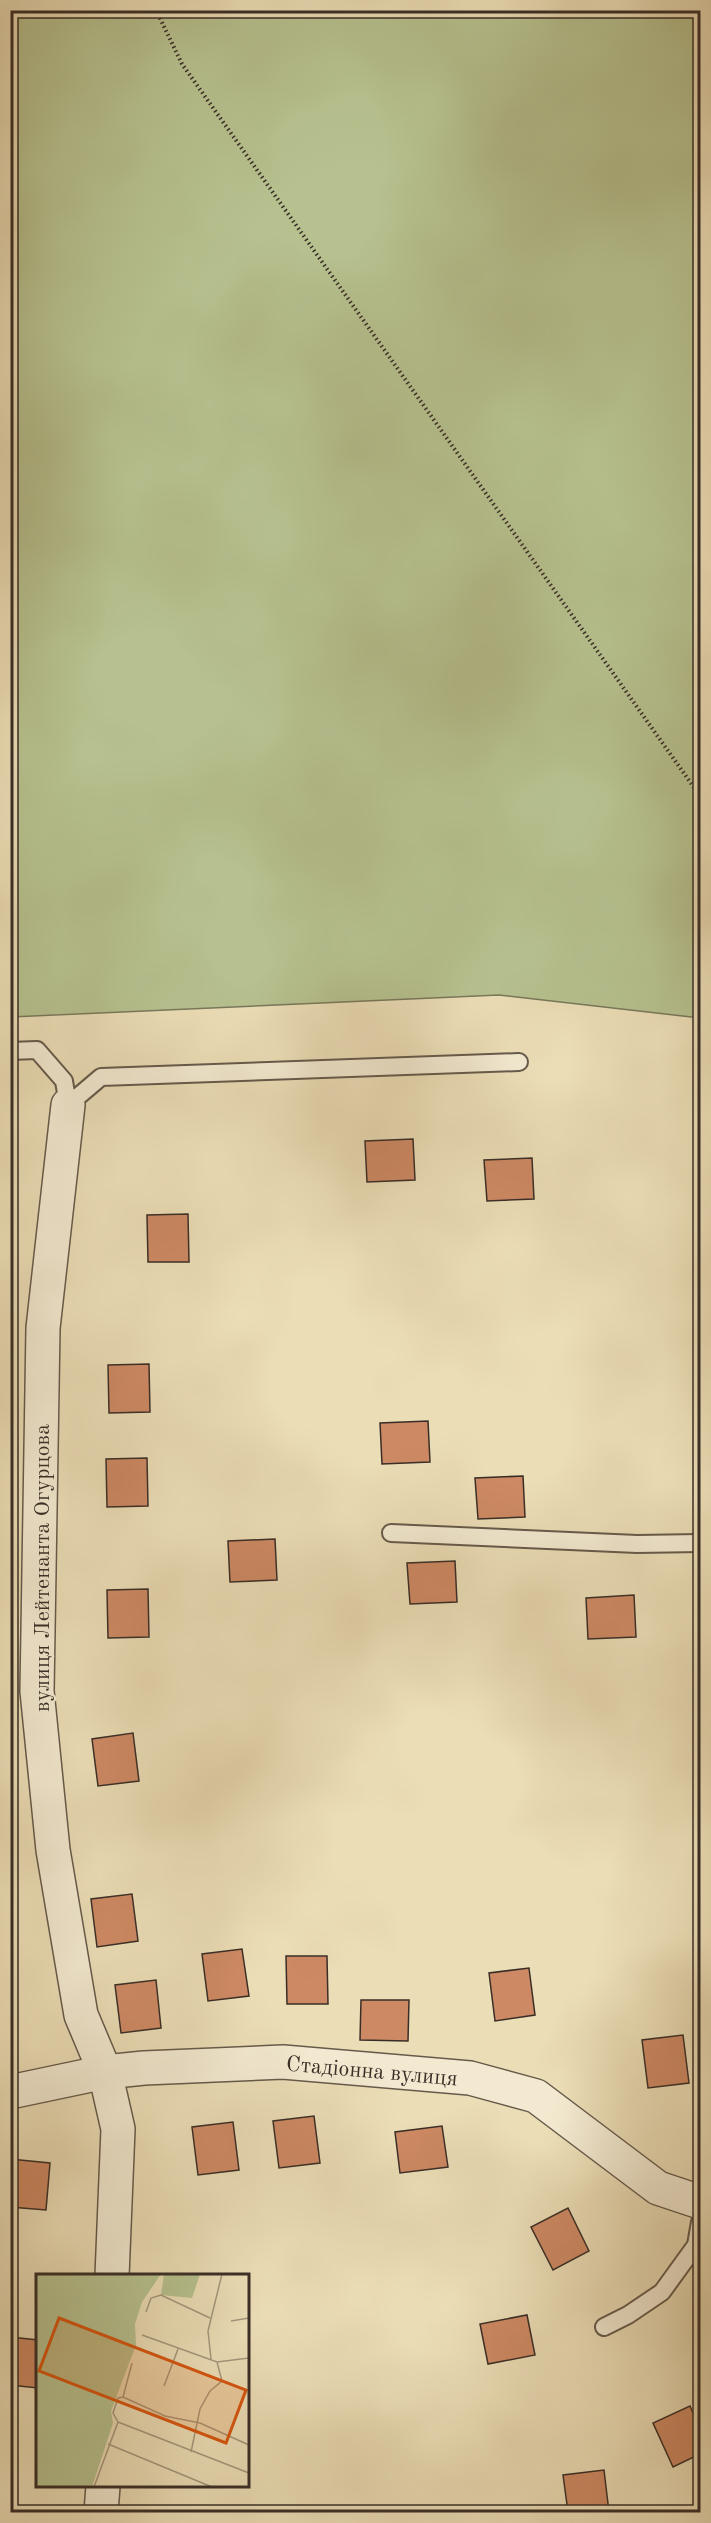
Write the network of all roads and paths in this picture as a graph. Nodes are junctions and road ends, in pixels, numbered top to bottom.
1 (156, 10) edge
2 (700, 796) edge
3 (10, 1051) edge
4 (519, 1062) dead end
5 (68, 1105) junction
6 (391, 1533) dead end
7 (700, 1543) edge
8 (105, 2072) junction
9 (10, 2092) edge
10 (700, 2202) edge
11 (700, 2222) edge
12 (112, 2274) edge
13 (604, 2327) dead end
14 (103, 2487) edge
15 (101, 2512) edge

1 - 2 path
3 - 5 lane
4 - 5 lane
5 - 8 street, вулиця Лейтенанта Огурцова
6 - 7 lane
8 - 9 street, Стадіонна вулиця
8 - 10 street, Стадіонна вулиця
8 - 12 street, вулиця Лейтенанта Огурцова
11 - 13 lane
14 - 15 street

